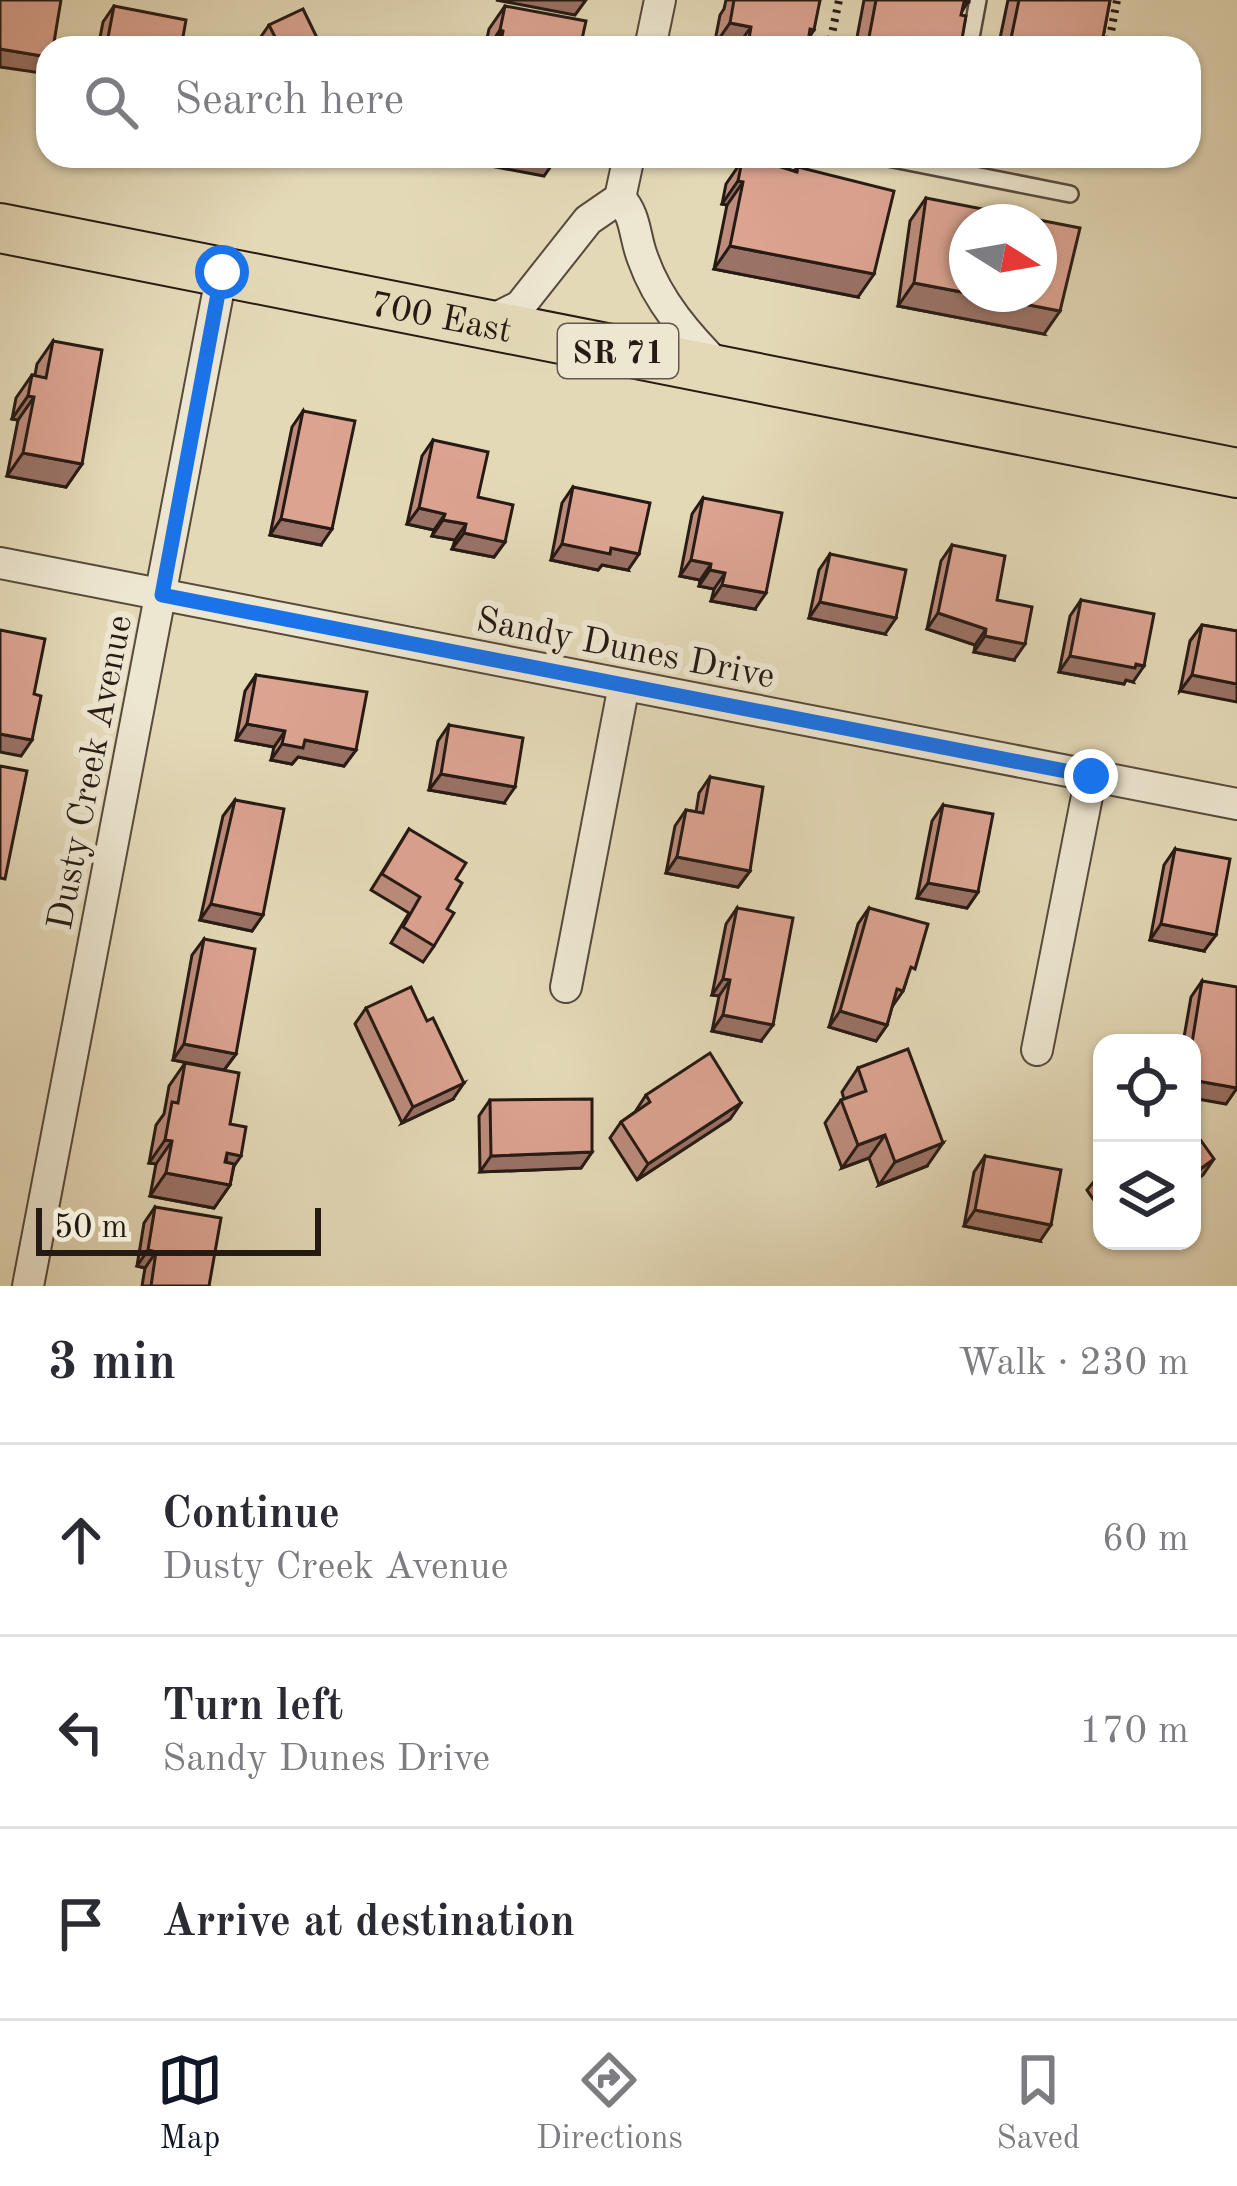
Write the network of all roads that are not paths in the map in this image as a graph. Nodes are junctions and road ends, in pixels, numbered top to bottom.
1 (660, 0) edge
2 (978, 0) edge
3 (652, 36) edge
4 (971, 36) edge
5 (626, 168) edge
6 (966, 168) edge
7 (1070, 194) dead end
8 (620, 198) junction
9 (0, 228) edge
10 (222, 272) junction
11 (482, 324) junction
12 (725, 372) junction
13 (1237, 473) edge
14 (0, 563) edge
15 (162, 595) junction
16 (624, 686) junction
17 (1091, 776) junction
18 (1237, 804) edge
19 (566, 987) dead end
20 (1036, 1049) dead end
21 (28, 1286) edge

1 - 3 street
2 - 4 lane
5 - 8 street
6 - 7 lane
8 - 11 street
8 - 12 street
9 - 10 main road, 700 East / SR 71
10 - 11 main road, 700 East / SR 71
10 - 15 street, Dusty Creek Avenue
11 - 12 main road, 700 East / SR 71
12 - 13 main road, 700 East / SR 71
14 - 15 street, Sandy Dunes Drive
15 - 16 street, Sandy Dunes Drive
15 - 21 street, Dusty Creek Avenue
16 - 17 street, Sandy Dunes Drive
16 - 19 street
17 - 18 street, Sandy Dunes Drive
17 - 20 street

